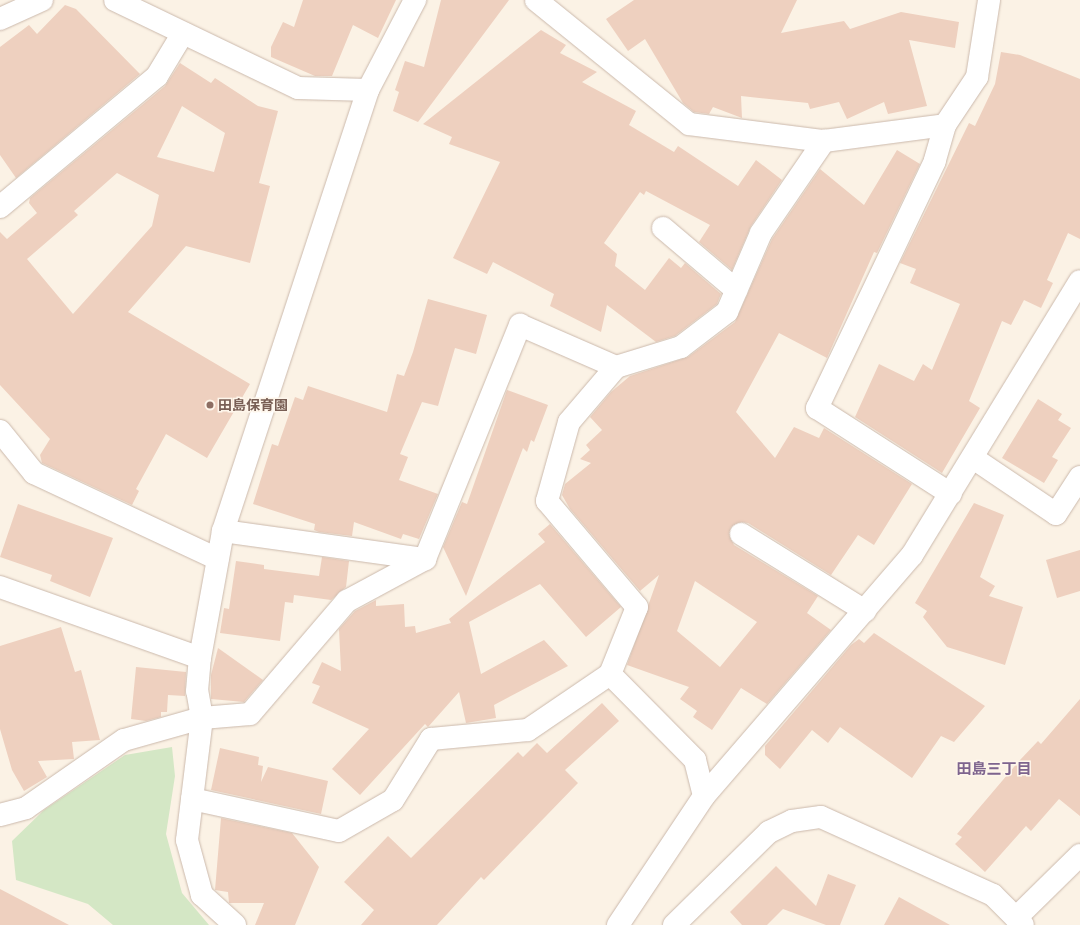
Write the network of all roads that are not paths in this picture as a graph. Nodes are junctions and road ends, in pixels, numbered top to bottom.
1 (42, 0) edge
2 (115, 0) edge
3 (415, 0) edge
4 (536, 0) edge
5 (989, 0) edge
6 (0, 19) edge
7 (183, 33) junction
8 (368, 90) junction
9 (945, 125) junction
10 (824, 141) junction
11 (0, 207) edge
12 (663, 228) dead end
13 (1080, 281) edge
14 (736, 290) junction
15 (616, 367) junction
16 (0, 431) edge
17 (973, 458) junction
18 (1080, 477) edge
19 (951, 494) junction
20 (223, 531) junction
21 (741, 534) dead end
22 (218, 559) junction
23 (425, 559) junction
24 (0, 587) edge
25 (865, 611) junction
26 (200, 658) junction
27 (610, 674) junction
28 (202, 718) junction
29 (704, 796) junction
30 (192, 799) junction
31 (0, 815) edge
32 (1080, 855) edge
33 (1020, 921) edge
34 (235, 925) edge
35 (618, 925) edge
36 (674, 925) edge

1 - 6 street
2 - 7 street
3 - 8 street
4 - 10 street
5 - 9 street
7 - 8 street
7 - 11 street
8 - 20 street
9 - 10 street
9 - 19 street
10 - 14 street
12 - 14 street
13 - 17 street
14 - 15 street
15 - 23 street
15 - 27 street
16 - 22 street
17 - 18 street
17 - 19 street
19 - 25 street
20 - 22 street
20 - 23 street
21 - 25 street
22 - 26 street
23 - 28 street
24 - 26 street
25 - 29 street
26 - 28 street
27 - 29 street
27 - 30 street
28 - 30 street
28 - 31 street
29 - 35 street
30 - 34 street
32 - 33 street
33 - 36 street

